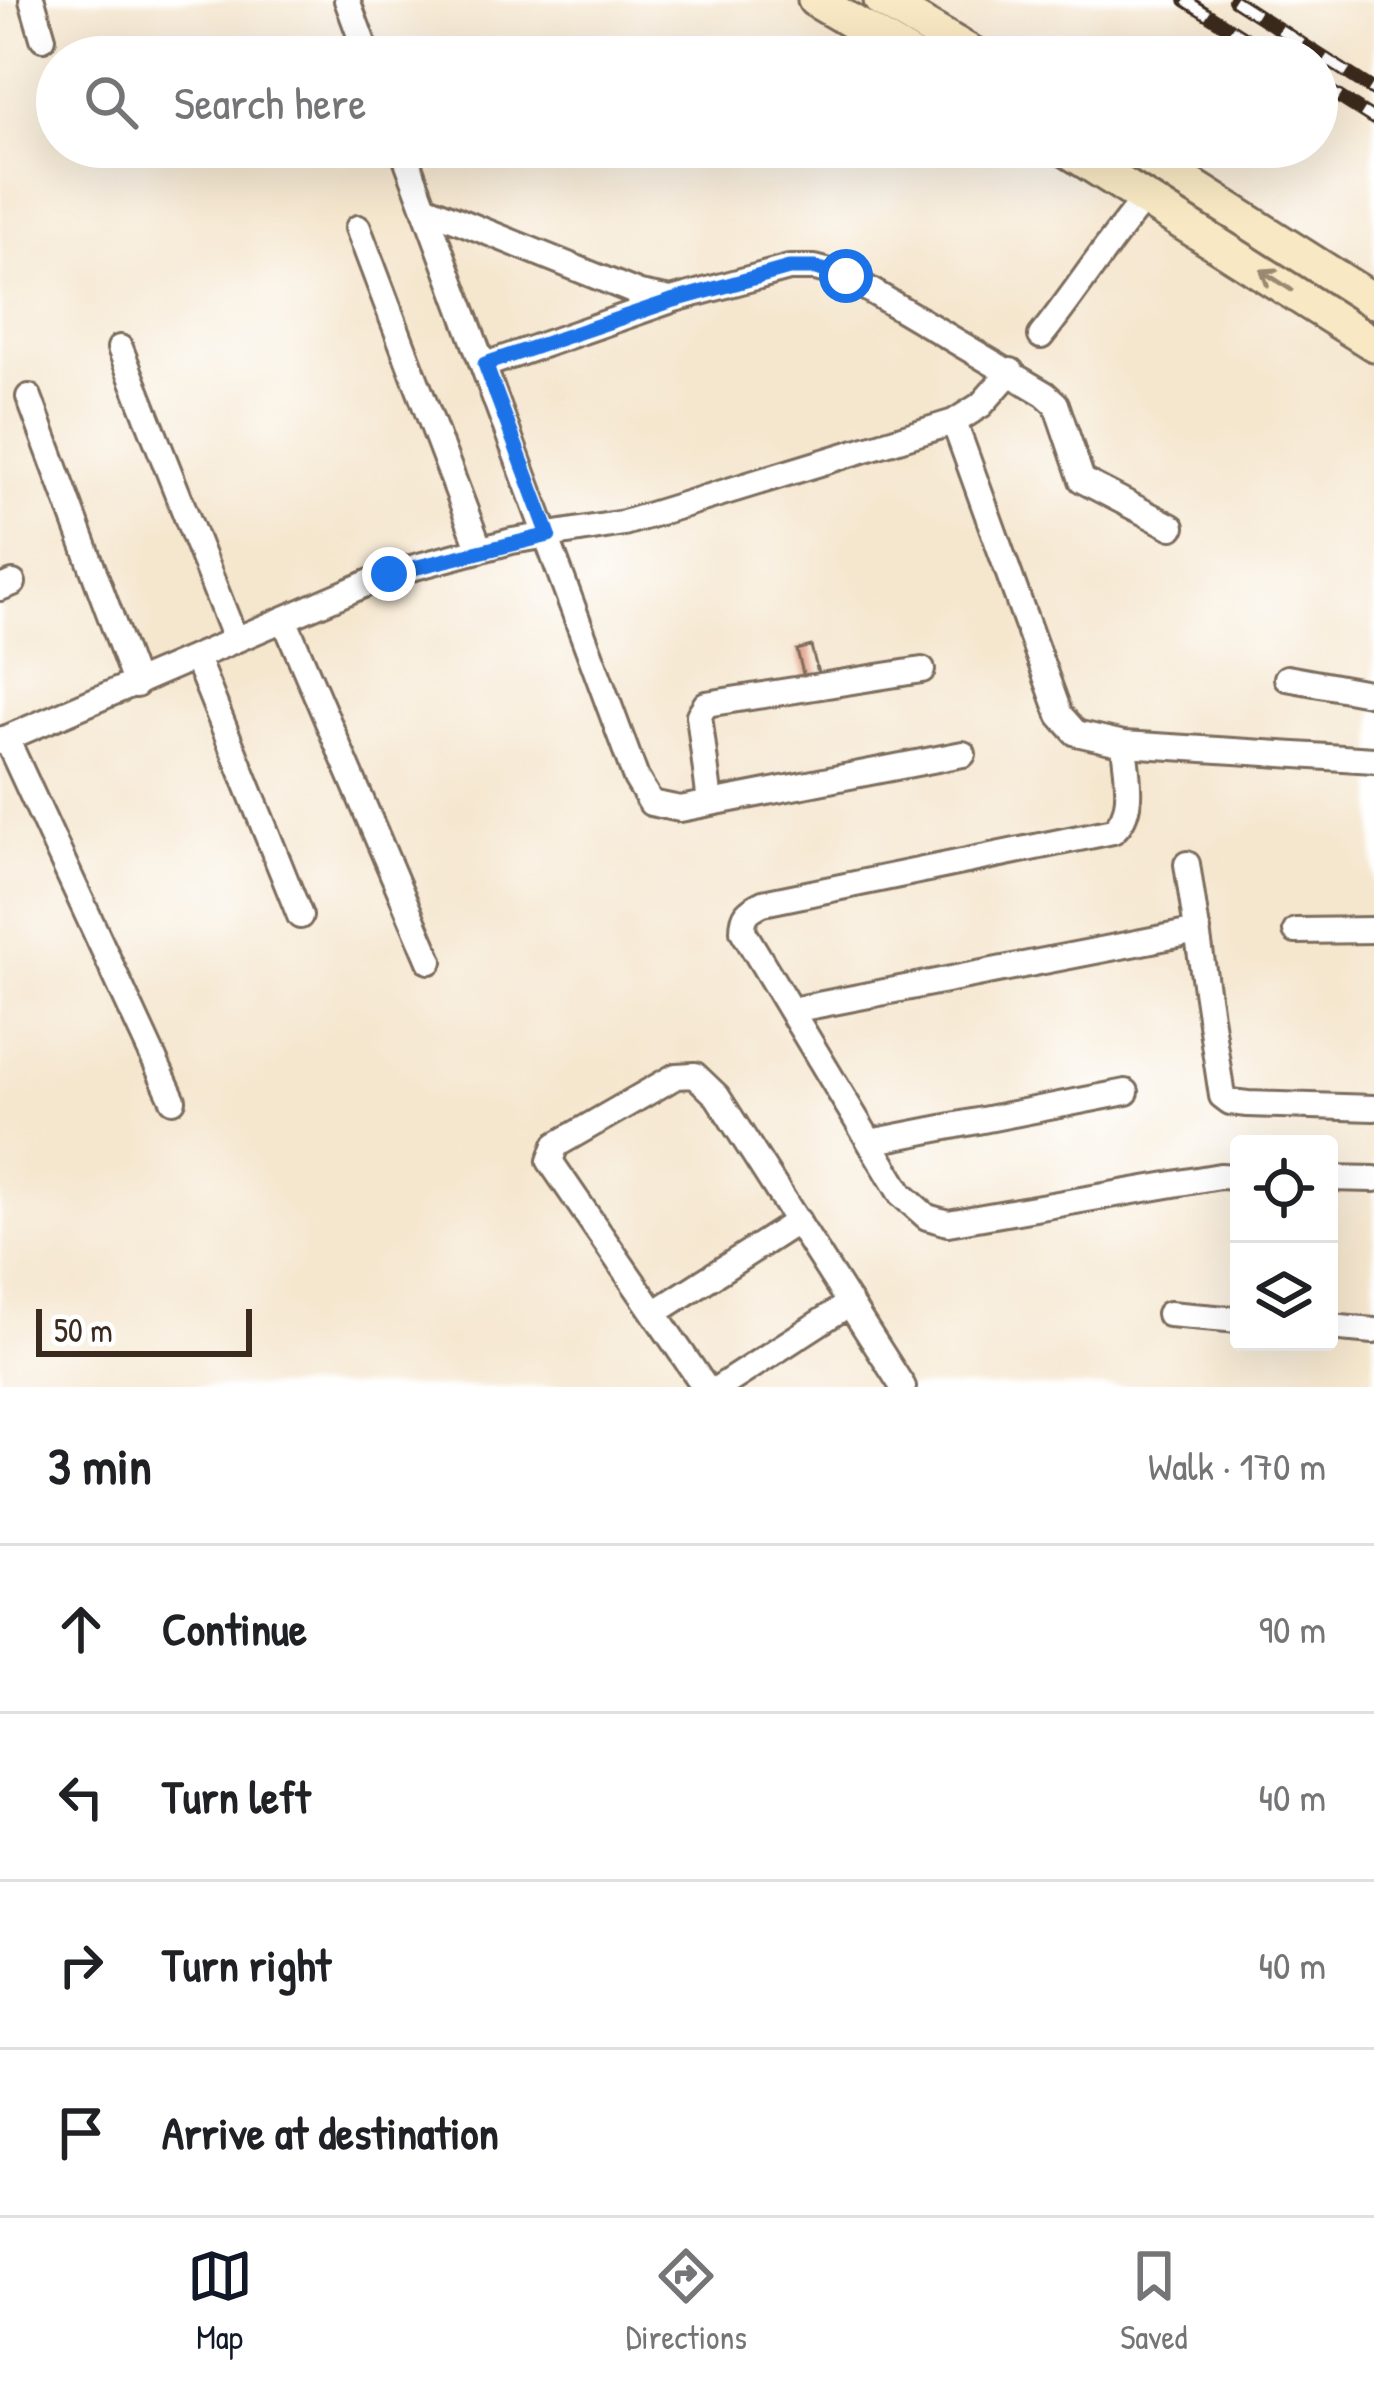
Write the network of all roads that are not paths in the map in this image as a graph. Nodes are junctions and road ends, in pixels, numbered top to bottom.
1 (32, 0) edge
2 (347, 0) edge
3 (815, 0) edge
4 (881, 0) edge
5 (42, 36) edge
6 (360, 36) edge
7 (876, 36) edge
8 (942, 36) edge
9 (410, 168) edge
10 (1100, 168) edge
11 (1164, 168) edge
12 (1147, 196) junction
13 (425, 207) junction
14 (358, 228) dead end
15 (671, 301) junction
16 (1374, 302) edge
17 (1041, 336) dead end
18 (1374, 344) edge
19 (119, 348) dead end
20 (485, 364) junction
21 (1010, 370) junction
22 (29, 397) dead end
23 (954, 422) junction
24 (1172, 526) dead end
25 (549, 535) junction
26 (480, 550) junction
27 (284, 619) junction
28 (235, 639) junction
29 (196, 658) junction
30 (922, 670) dead end
31 (1287, 678) dead end
32 (136, 685) junction
33 (1374, 694) edge
34 (3, 740) edge
35 (1124, 744) junction
36 (963, 754) dead end
37 (1374, 760) edge
38 (710, 803) junction
39 (1187, 864) dead end
40 (300, 916) dead end
41 (1374, 930) edge
42 (1198, 932) junction
43 (1295, 932) dead end
44 (430, 961) dead end
45 (792, 1010) junction
46 (1126, 1092) dead end
47 (173, 1100) dead end
48 (1374, 1108) edge
49 (870, 1142) junction
50 (1230, 1177) edge
51 (1338, 1178) edge
52 (1374, 1179) edge
53 (798, 1221) junction
54 (850, 1304) junction
55 (656, 1312) junction
56 (1169, 1314) dead end
57 (1230, 1319) edge
58 (1338, 1329) edge
59 (1374, 1331) edge
60 (898, 1385) edge
61 (705, 1387) edge
62 (720, 1387) edge

1 - 5 street
2 - 6 street
3 - 7 main road
4 - 8 main road
9 - 13 street
10 - 12 main road
11 - 16 main road
12 - 17 street
18 -> 12 main road
13 - 15 street
13 - 20 street
14 - 26 street
15 - 20 street
15 - 21 street
19 - 28 street
20 - 25 street
21 - 23 street
21 - 24 street
22 - 32 street
23 - 25 street
23 - 35 street
25 - 26 street
25 - 38 street
26 - 27 street
27 - 28 street
27 - 44 street
28 - 29 street
29 - 32 street
29 - 40 street
30 - 38 street
31 - 33 street
32 - 34 street
34 - 47 street
35 - 37 street
35 - 45 street
36 - 38 street
39 - 42 street
41 - 43 street
42 - 45 street
42 - 48 street
45 - 49 street
46 - 49 street
49 - 50 street
51 - 52 street
53 - 54 street
53 - 55 street
53 - 55 street
54 - 60 street
54 - 62 street
55 - 61 street
56 - 57 street
58 - 59 street

